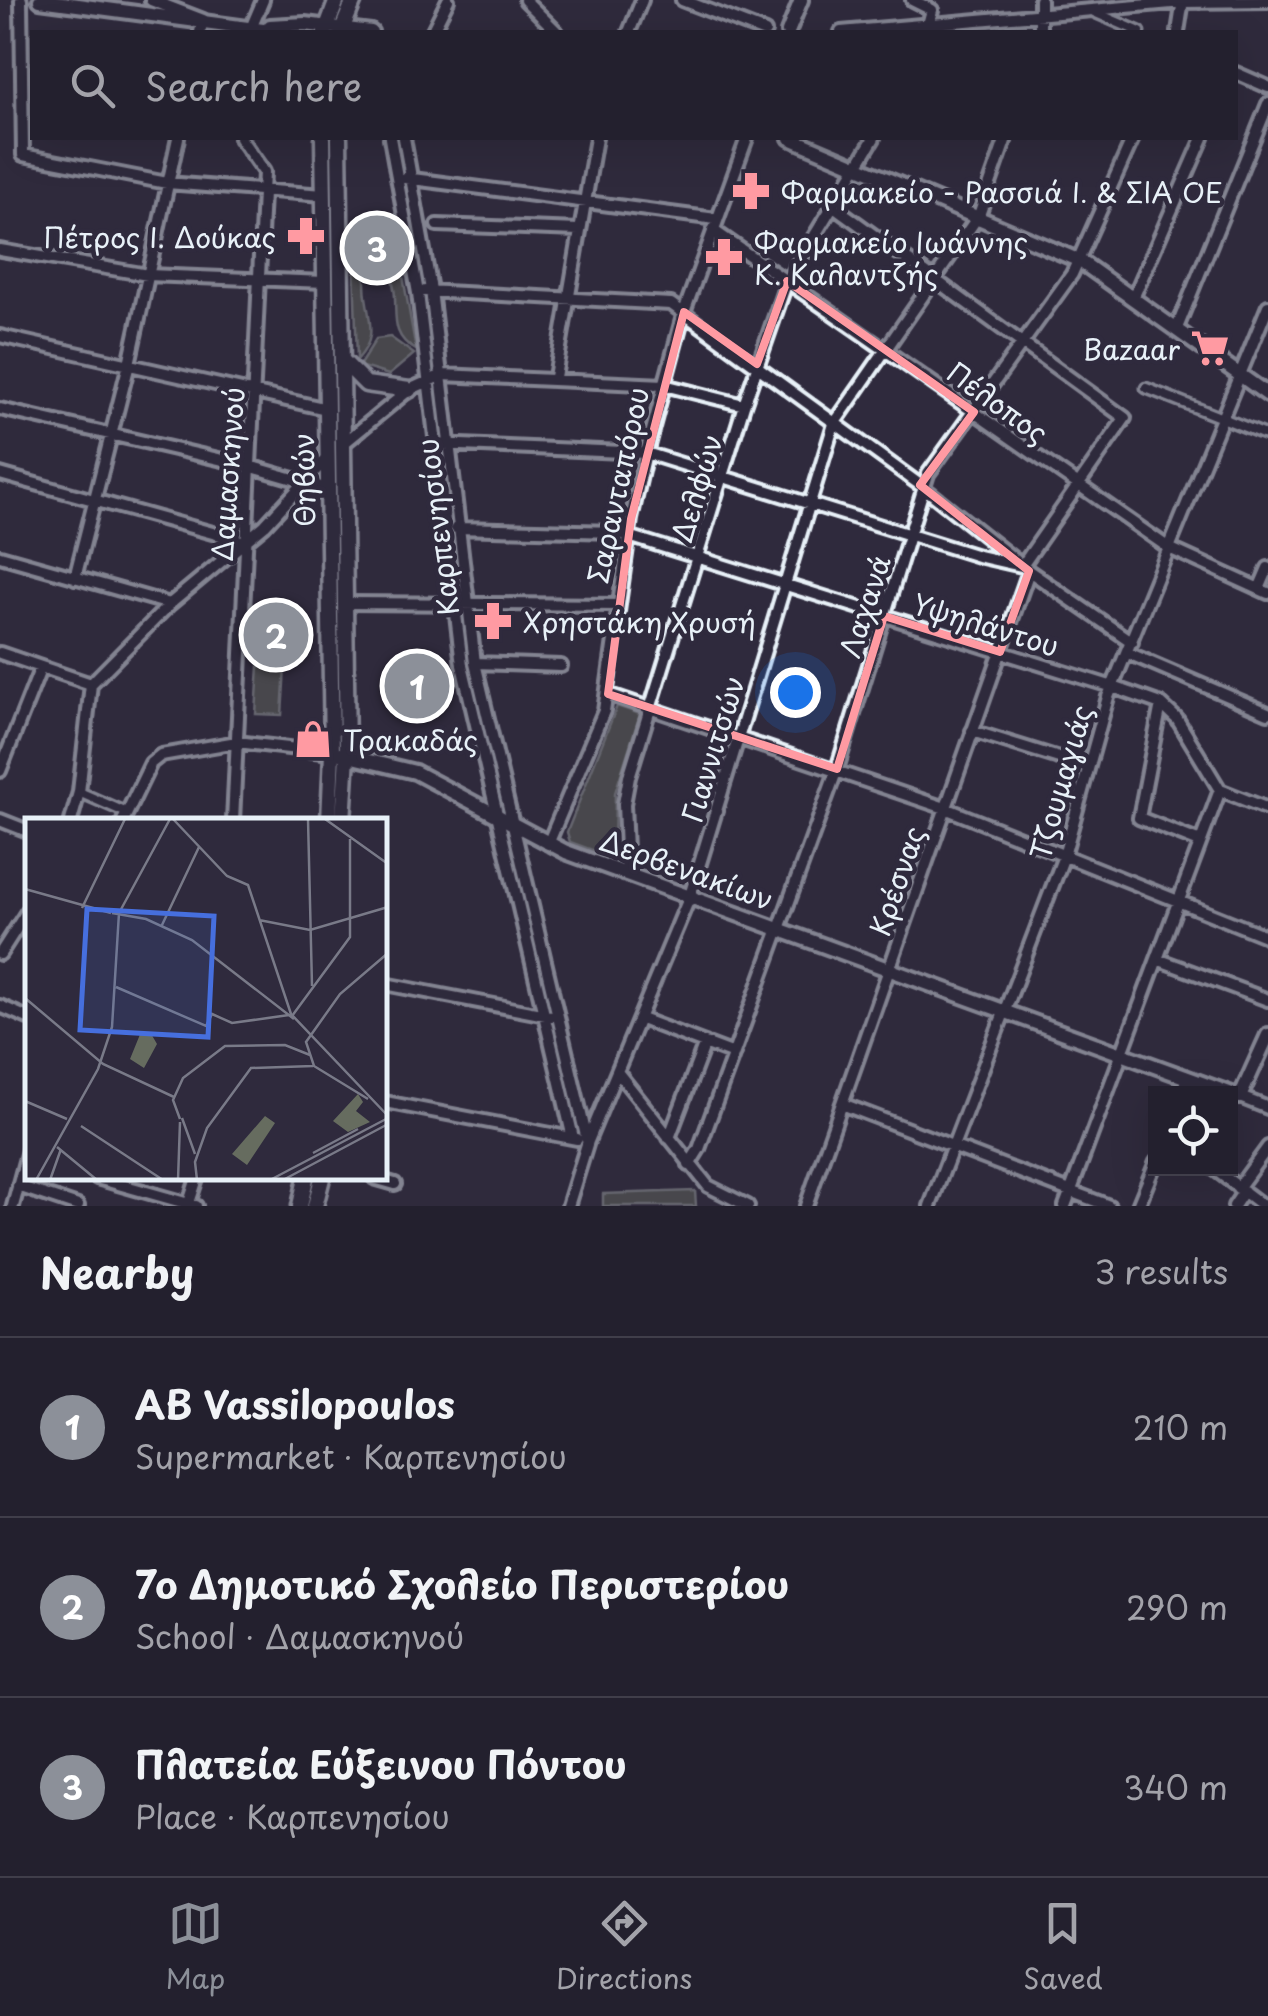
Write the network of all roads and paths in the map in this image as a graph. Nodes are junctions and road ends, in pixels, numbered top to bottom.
1 (21, 0) edge
2 (40, 0) edge
3 (151, 0) edge
4 (263, 0) edge
5 (337, 0) edge
6 (354, 0) edge
7 (448, 0) edge
8 (525, 0) edge
9 (642, 0) edge
10 (682, 0) edge
11 (801, 0) edge
12 (912, 0) edge
13 (1040, 0) edge
14 (1183, 1) edge
15 (1268, 2) edge
16 (1094, 12) junction
17 (1040, 17) junction
18 (202, 26) edge
19 (252, 26) junction
20 (928, 29) edge
21 (269, 30) edge
22 (333, 30) edge
23 (433, 30) edge
24 (555, 30) edge
25 (631, 30) edge
26 (761, 30) edge
27 (789, 30) edge
28 (899, 30) edge
29 (1040, 30) edge
30 (1135, 30) edge
31 (1178, 30) edge
32 (27, 72) edge
33 (1238, 74) edge
34 (1268, 87) edge
35 (1268, 104) edge
36 (178, 140) edge
37 (242, 140) edge
38 (323, 140) edge
39 (339, 140) edge
40 (390, 140) edge
41 (404, 140) edge
42 (596, 140) edge
43 (746, 140) edge
44 (795, 140) edge
45 (873, 140) edge
46 (1005, 140) edge
47 (1132, 140) edge
48 (1202, 140) edge
49 (860, 166) junction
50 (411, 177) junction
51 (398, 180) junction
52 (167, 183) junction
53 (263, 192) junction
54 (324, 195) junction
55 (585, 200) junction
56 (835, 207) junction
57 (979, 215) junction
58 (714, 224) junction
59 (437, 225) dead end
60 (579, 230) junction
61 (0, 250) edge
62 (1080, 260) junction
63 (148, 275) junction
64 (260, 279) junction
65 (934, 279) junction
66 (787, 280) junction
67 (325, 282) junction
68 (430, 290) junction
69 (418, 293) junction
70 (568, 296) junction
71 (1134, 296) junction
72 (1268, 306) edge
73 (684, 312) junction
74 (1177, 328) junction
75 (0, 336) edge
76 (1022, 343) junction
77 (885, 348) junction
78 (342, 360) junction
79 (129, 364) junction
80 (756, 369) junction
81 (1239, 373) junction
82 (442, 376) junction
83 (555, 377) junction
84 (429, 378) junction
85 (664, 384) junction
86 (1146, 388) dead end
87 (409, 390) junction
88 (255, 394) junction
89 (1268, 394) edge
90 (744, 404) junction
91 (327, 408) junction
92 (0, 409) edge
93 (974, 412) junction
94 (1220, 417) junction
95 (834, 424) junction
96 (112, 434) junction
97 (1268, 436) edge
98 (343, 444) junction
99 (444, 444) junction
100 (646, 453) junction
101 (328, 457) junction
102 (250, 466) junction
103 (0, 474) edge
104 (725, 475) junction
105 (308, 480) junction
106 (922, 487) junction
107 (1078, 487) junction
108 (328, 489) junction
109 (96, 498) junction
110 (810, 504) junction
111 (453, 528) junction
112 (910, 535) junction
113 (630, 536) junction
114 (245, 542) junction
115 (1168, 548) junction
116 (0, 556) edge
117 (699, 557) junction
118 (1026, 568) junction
119 (1268, 568) edge
120 (75, 578) junction
121 (786, 584) junction
122 (1263, 591) edge
123 (345, 602) junction
124 (170, 604) junction
125 (455, 604) junction
126 (468, 604) junction
127 (618, 606) junction
128 (884, 616) junction
129 (1130, 647) junction
130 (1000, 652) junction
131 (0, 653) edge
132 (476, 663) junction
133 (561, 666) dead end
134 (41, 667) junction
135 (90, 684) junction
136 (1113, 687) junction
137 (608, 694) junction
138 (1161, 704) junction
139 (650, 707) junction
140 (1268, 713) edge
141 (972, 731) junction
142 (740, 736) junction
143 (237, 742) junction
144 (340, 754) junction
145 (1088, 767) junction
146 (837, 769) junction
147 (0, 771) edge
148 (1220, 790) junction
149 (79, 792) junction
150 (1267, 806) edge
151 (945, 808) junction
152 (124, 817) edge
153 (72, 818) edge
154 (234, 818) edge
155 (329, 818) edge
156 (343, 818) edge
157 (501, 819) junction
158 (0, 820) edge
159 (515, 826) junction
160 (25, 830) edge
161 (1200, 842) junction
162 (548, 844) junction
163 (1064, 856) junction
164 (627, 873) junction
165 (690, 896) junction
166 (1178, 900) junction
167 (25, 915) edge
168 (776, 928) junction
169 (1268, 937) edge
170 (0, 954) edge
171 (1156, 959) junction
172 (889, 969) junction
173 (388, 985) edge
174 (1268, 1000) edge
175 (0, 1006) edge
176 (1006, 1011) junction
177 (558, 1016) junction
178 (25, 1017) edge
179 (545, 1017) junction
180 (640, 1019) junction
181 (1268, 1035) edge
182 (705, 1043) junction
183 (731, 1053) junction
184 (1122, 1054) junction
185 (618, 1074) junction
186 (1187, 1078) junction
187 (1184, 1086) edge
188 (1240, 1097) junction
189 (388, 1103) edge
190 (842, 1104) junction
191 (1268, 1108) edge
192 (573, 1138) junction
193 (669, 1138) junction
194 (588, 1141) junction
195 (954, 1147) junction
196 (1268, 1147) edge
197 (25, 1163) edge
198 (689, 1165) junction
199 (1150, 1176) edge
200 (1224, 1176) edge
201 (108, 1181) edge
202 (147, 1181) edge
203 (305, 1181) edge
204 (321, 1181) edge
205 (384, 1181) edge
206 (394, 1184) dead end
207 (18, 1186) junction
208 (1071, 1189) junction
209 (1241, 1189) junction
210 (144, 1192) junction
211 (191, 1205) edge
212 (13, 1206) edge
213 (78, 1206) edge
214 (300, 1206) edge
215 (315, 1206) edge
216 (568, 1206) edge
217 (748, 1206) edge
218 (806, 1206) edge
219 (930, 1206) edge
220 (1065, 1206) edge
221 (1109, 1206) edge
222 (1138, 1206) edge
223 (1234, 1206) edge
224 (1263, 1206) edge

1 - 32 street
2 - 18 street
3 - 18 street
4 - 19 street
5 - 22 main road
6 - 22 main road
7 - 23 street
8 - 24 street
9 - 25 street
10 - 26 street
11 - 27 street
12 - 20 street
13 - 17 street
14 - 15 street
14 - 16 street
14 - 31 street
16 - 17 street
16 - 30 street
17 - 20 street
17 - 29 street
18 - 19 street
19 - 21 street
19 - 22 street
20 - 28 street
32 - 52 street
33 - 34 street
35 - 74 street
36 - 52 street
37 - 53 street, Δαμασκηνού
38 - 54 main road, Θηβών
39 - 78 main road, Θηβών
40 - 51 street, Καρπενησίου
41 - 50 street, Καρπενησίου
42 - 55 street
43 - 58 street, Σαρανταπόρου
44 - 49 street
45 - 49 street, Δελφών
46 - 57 street, Γιαννιτσών
47 - 62 street, Λαχανά
48 - 71 street
49 - 56 street, Δελφών
49 - 57 street
50 - 51 street
50 - 55 street
50 - 68 street, Καρπενησίου
51 - 69 street, Καρπενησίου
52 - 53 street
52 - 63 street
53 - 54 street
53 - 64 street, Δαμασκηνού
54 - 67 main road, Θηβών
55 - 58 street
55 - 60 street
56 - 65 street
56 - 66 street, Δελφών
57 - 62 street
57 - 65 street, Γιαννιτσών
58 - 66 street, Πέλοπος
58 - 73 street, Σαρανταπόρου
59 - 60 street
60 - 70 street
61 - 63 street
62 - 71 street
62 - 76 street, Λαχανά
63 - 64 street
63 - 79 street
64 - 67 street
64 - 88 street, Δαμασκηνού
65 - 76 street
65 - 77 street, Γιαννιτσών
66 - 77 street, Πέλοπος
66 - 80 street, Δελφών
67 - 91 main road, Θηβών
68 - 69 street
68 - 70 street
68 - 82 street, Καρπενησίου
69 - 84 street, Καρπενησίου
70 - 73 street
70 - 83 street
71 - 74 street
72 - 81 street, Τζουμαγιάς
73 - 80 street
73 - 85 street, Σαρανταπόρου
74 - 81 street
75 - 79 street
76 - 93 street, Λαχανά
76 - 107 street, Κρέσνας
77 - 93 street, Πέλοπος
77 - 95 street, Γιαννιτσών
78 - 87 main road
78 - 98 main road, Θηβών
79 - 88 street
79 - 96 street
80 - 90 street, Δελφών
80 - 95 street
81 - 89 street
81 - 94 street, Τζουμαγιάς
82 - 83 street
82 - 84 street
82 - 99 street, Καρπενησίου
83 - 85 street
84 - 87 street
84 - 99 street, Καρπενησίου
85 - 90 street
85 - 100 street, Σαρανταπόρου
86 - 94 street
87 - 98 street
88 - 91 street
88 - 102 street, Δαμασκηνού
90 - 104 street, Δελφών
91 - 101 main road, Θηβών
92 - 96 street
93 - 106 street, Λαχανά
93 - 107 street, Πέλοπος
94 - 97 street
94 - 115 street, Τζουμαγιάς
95 - 106 street
95 - 110 street, Γιαννιτσών
96 - 102 street
96 - 109 street
98 - 123 main road, Θηβών
99 - 100 street
99 - 111 street, Καρπενησίου
100 - 104 street
100 - 113 street, Σαρανταπόρου
101 - 105 street
101 - 108 main road, Θηβών
102 - 105 street
102 - 114 street, Δαμασκηνού
103 - 109 street
104 - 110 street
104 - 117 street, Δελφών
105 - 108 street
105 - 114 street
106 - 112 street, Λαχανά
106 - 118 street
107 - 115 street, Πέλοπος
107 - 118 street, Κρέσνας
108 - 144 main road, Θηβών
109 - 114 street
109 - 120 street
110 - 112 street
110 - 121 street, Γιαννιτσών
111 - 113 street, Υψηλάντου
111 - 125 street, Καρπενησίου
111 - 126 street, Καρπενησίου
112 - 118 street
112 - 128 street, Λαχανά
113 - 117 street, Υψηλάντου
113 - 127 street, Σαρανταπόρου
114 - 124 street
114 - 143 street, Δαμασκηνού
115 - 122 street, Πέλοπος
115 - 129 street, Τζουμαγιάς
116 - 120 street
117 - 121 street, Υψηλάντου
117 - 139 street, Δελφών
118 - 129 street
118 - 130 street, Κρέσνας
119 - 122 street
120 - 124 street
121 - 128 street, Υψηλάντου
121 - 142 street, Γιαννιτσών
123 - 125 street
123 - 144 main road, Θηβών
124 - 135 street
125 - 126 street
125 - 157 street, Καρπενησίου
126 - 127 street
126 - 132 street, Καρπενησίου
127 - 137 street, Σαρανταπόρου
128 - 130 street, Υψηλάντου
128 - 146 street, Λαχανά
129 - 136 street, Τζουμαγιάς
129 - 140 street
130 - 136 street, Υψηλάντου
130 - 141 street, Κρέσνας
131 - 134 street
132 - 133 street
132 - 159 street, Καρπενησίου
134 - 135 street
134 - 147 street
135 - 149 street
136 - 138 street, Υψηλάντου
136 - 145 street, Τζουμαγιάς
137 - 139 street
137 - 162 street, Σαρανταπόρου
138 - 148 street
138 - 161 street
139 - 142 street
139 - 164 street, Δελφών
141 - 145 street
141 - 151 street, Κρέσνας
142 - 146 street
142 - 165 street, Γιαννιτσών
143 - 144 street, Δερβενακίων
143 - 152 street, Δερβενακίων
143 - 154 street, Δαμασκηνού
144 - 155 main road, Θηβών
144 - 156 main road, Θηβών
144 - 157 street, Δερβενακίων
145 - 163 street, Τζουμαγιάς
146 - 151 street
146 - 168 street, Λαχανά
148 - 150 street
148 - 161 street
149 - 152 street
149 - 153 street
151 - 163 street
151 - 172 street, Κρέσνας
157 - 159 street, Δερβενακίων
157 - 179 street, Καρπενησίου
158 - 160 street
159 - 162 street, Δερβενακίων
159 - 177 street, Καρπενησίου
161 - 166 street
162 - 164 street, Δερβενακίων
163 - 166 street
163 - 176 street, Τζουμαγιάς
164 - 165 street, Δερβενακίων
165 - 168 street, Δερβενακίων
165 - 180 street, Γιαννιτσών
166 - 169 street
166 - 171 street
167 - 170 street
168 - 172 street, Δερβενακίων
168 - 183 street, Λαχανά
171 - 174 street
171 - 184 street
172 - 176 street, Δερβενακίων
172 - 190 street, Κρέσνας
173 - 179 street
175 - 178 street
176 - 184 street, Δερβενακίων
176 - 195 street, Τζουμαγιάς
177 - 179 street
177 - 194 street, Καρπενησίου
179 - 192 street, Καρπενησίου
180 - 182 street
180 - 185 street, Γιαννιτσών
181 - 188 street
182 - 183 street
182 - 193 street
183 - 198 street, Λαχανά
184 - 186 street, Δερβενακίων
184 - 208 street
185 - 193 street
185 - 194 street, Γιαννιτσών
186 - 187 street
186 - 188 street, Δερβενακίων
188 - 191 street, Δερβενακίων
189 - 192 street
190 - 195 street
190 - 218 street, Κρέσνας
192 - 194 street
193 - 198 street
194 - 216 street, Γιαννιτσών
195 - 208 street
195 - 219 street, Τζουμαγιάς
196 - 209 street
197 - 207 street
198 - 217 street
199 - 222 street
200 - 209 street
201 - 210 street
202 - 210 street
203 - 214 main road
204 - 215 main road
205 - 206 street
207 - 212 street
207 - 213 street
208 - 220 street
208 - 221 street
209 - 223 street
209 - 224 street
210 - 211 street

